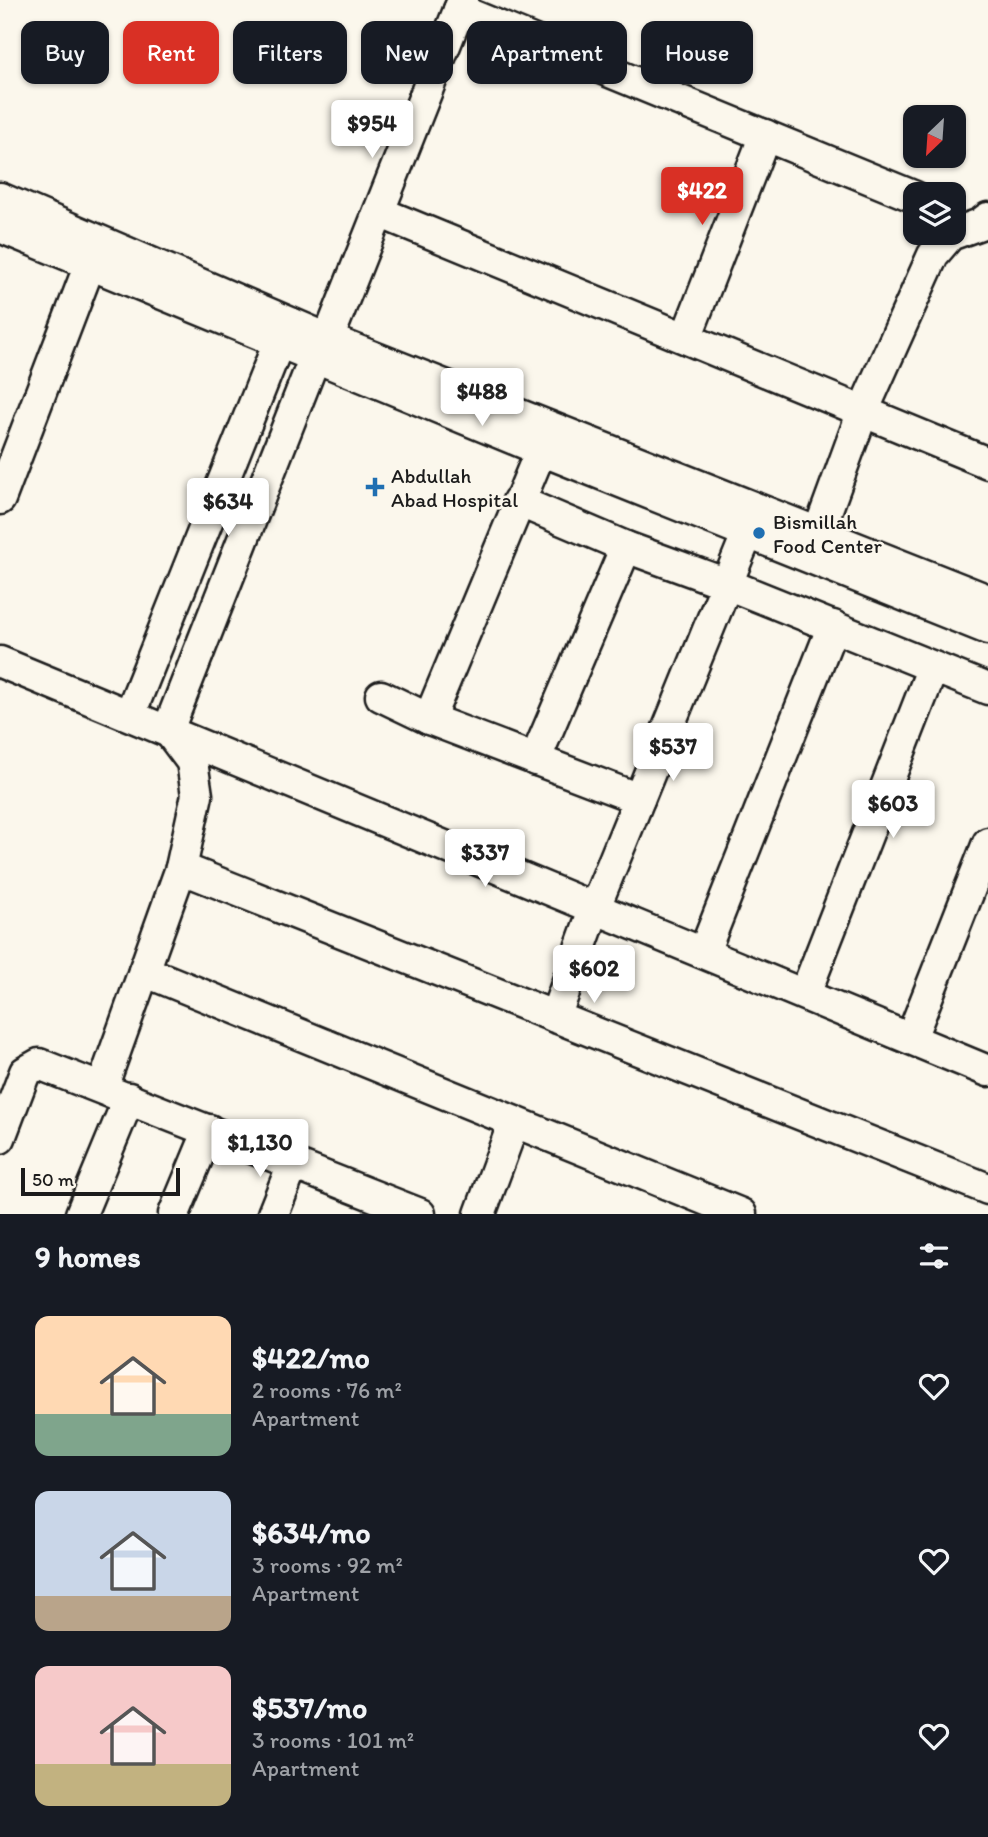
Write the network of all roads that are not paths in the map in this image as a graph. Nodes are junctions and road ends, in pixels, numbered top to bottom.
1 (461, 5) edge
2 (765, 135) junction
3 (903, 192) edge
4 (0, 198) edge
5 (379, 212) junction
6 (974, 219) edge
7 (1, 230) edge
8 (90, 264) junction
9 (686, 338) junction
10 (279, 342) junction
11 (322, 348) junction
12 (863, 411) junction
13 (541, 450) junction
14 (988, 463) edge
15 (0, 499) edge
16 (518, 501) junction
17 (748, 532) junction
18 (814, 545) junction
19 (625, 547) junction
20 (727, 584) junction
21 (988, 600) edge
22 (833, 626) junction
23 (988, 629) edge
24 (0, 662) edge
25 (933, 667) junction
26 (988, 689) edge
27 (382, 696) dead end
28 (130, 714) junction
29 (429, 719) junction
30 (168, 730) junction
31 (536, 760) junction
32 (639, 799) junction
33 (988, 843) edge
34 (181, 868) junction
35 (596, 907) junction
36 (704, 952) junction
37 (144, 971) junction
38 (805, 994) junction
39 (555, 1017) junction
40 (911, 1038) junction
41 (988, 1070) edge
42 (116, 1093) junction
43 (514, 1122) junction
44 (209, 1130) junction
45 (1, 1134) edge
46 (293, 1164) junction
47 (988, 1189) edge
48 (81, 1214) edge
49 (174, 1214) edge
50 (273, 1214) edge
51 (420, 1214) edge
52 (480, 1214) edge
53 (741, 1214) edge

1 - 2 street
1 - 5 street
2 - 3 street
2 - 9 street
4 - 11 street
5 - 9 street
5 - 11 street
6 - 12 street
7 - 8 street
8 - 10 street
8 - 15 street
9 - 12 street
10 - 11 street
10 - 28 street
11 - 13 street
11 - 18 street
11 - 30 street
12 - 14 street
12 - 18 street
13 - 16 street
13 - 17 street
16 - 19 street
16 - 29 street
17 - 18 street
17 - 20 street
18 - 21 street
18 - 23 street
19 - 20 street
19 - 31 street
20 - 22 street
20 - 32 street
22 - 25 street
22 - 36 street
24 - 28 street
25 - 26 street
25 - 38 street
27 - 29 street
28 - 30 street
29 - 31 street
30 - 34 street
30 - 35 street
31 - 32 street
32 - 35 street
33 - 40 street
34 - 37 street
34 - 39 street
35 - 36 street
35 - 39 street
36 - 38 street
37 - 42 street
37 - 43 street
38 - 40 street
39 - 47 street
40 - 41 street
42 - 44 street
42 - 45 street
42 - 48 street
43 - 52 street
43 - 53 street
44 - 46 street
44 - 49 street
46 - 50 street
46 - 51 street

